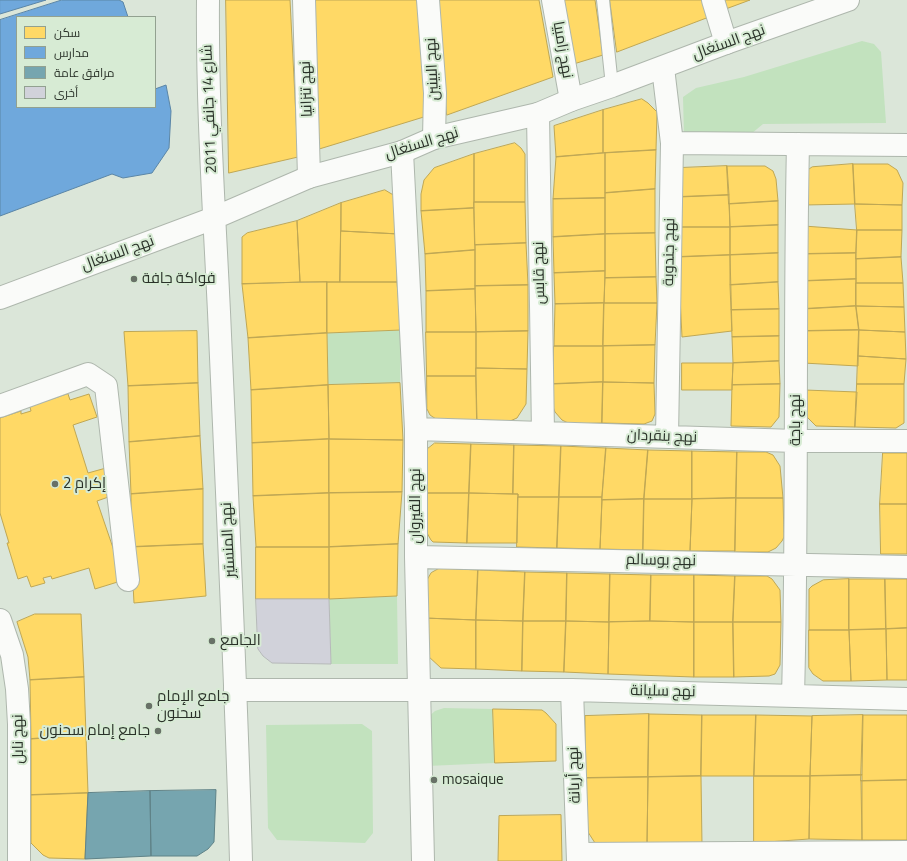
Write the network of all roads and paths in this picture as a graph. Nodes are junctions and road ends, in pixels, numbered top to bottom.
1 (208, 0) edge
2 (304, 0) edge
3 (428, 0) edge
4 (553, 0) edge
5 (603, 0) edge
6 (713, 0) edge
7 (848, 0) edge
8 (808, 7) edge
9 (726, 43) junction
10 (663, 68) junction
11 (612, 86) junction
12 (571, 100) junction
13 (538, 114) junction
14 (434, 138) junction
15 (672, 143) junction
16 (798, 144) junction
17 (907, 145) edge
18 (402, 152) junction
19 (309, 178) junction
20 (214, 218) junction
21 (0, 298) edge
22 (0, 406) edge
23 (416, 430) junction
24 (543, 433) junction
25 (667, 437) junction
26 (796, 441) junction
27 (907, 441) edge
28 (416, 557) junction
29 (796, 563) junction
30 (907, 566) edge
31 (128, 580) dead end
32 (0, 620) edge
33 (236, 690) junction
34 (572, 690) junction
35 (420, 691) junction
36 (793, 696) junction
37 (907, 699) edge
38 (907, 852) edge
39 (578, 857) edge
40 (19, 861) edge
41 (241, 861) edge
42 (424, 861) edge

1 - 20 street, شارع 14 جانفي 2011
2 - 19 street, نهج تنزانيا
3 - 14 street, نهج البينين
4 - 12 street, نهج زامبيا
5 - 11 lane
6 - 9 street
7 - 8 street, نهج السنغال
8 - 9 street, نهج السنغال
9 - 10 street, نهج السنغال
10 - 11 street, نهج السنغال
10 - 15 street, نهج جندوبة
11 - 12 street, نهج السنغال
12 - 13 street, نهج السنغال
13 - 14 street, نهج السنغال
13 - 24 street, نهج قابس
14 - 18 street, نهج السنغال
15 - 16 street
15 - 25 street, نهج جندوبة
16 - 17 street
16 - 26 street, نهج باجة
18 - 19 street, نهج السنغال
18 - 23 street, نهج القيروان
19 - 20 street, نهج السنغال
20 - 21 street, نهج السنغال
20 - 33 street, نهج المنستير
22 - 31 street
23 - 24 street, نهج بنقردان
23 - 28 street, نهج القيروان
24 - 25 street, نهج بنقردان
25 - 26 street, نهج بنقردان
26 - 27 street, نهج بنقردان
26 - 29 street, نهج باجة
28 - 29 street, نهج بوسالم
28 - 35 street, نهج القيروان
29 - 30 street, نهج بوسالم
29 - 36 street, نهج باجة
32 - 40 street, نهج نابل
33 - 35 street, نهج سليانة
33 - 41 street, نهج المنستير
34 - 35 street, نهج سليانة
34 - 36 street, نهج سليانة
34 - 39 street, نهج أريانة
35 - 42 street, نهج القيروان
36 - 37 street, نهج سليانة
38 - 39 street

